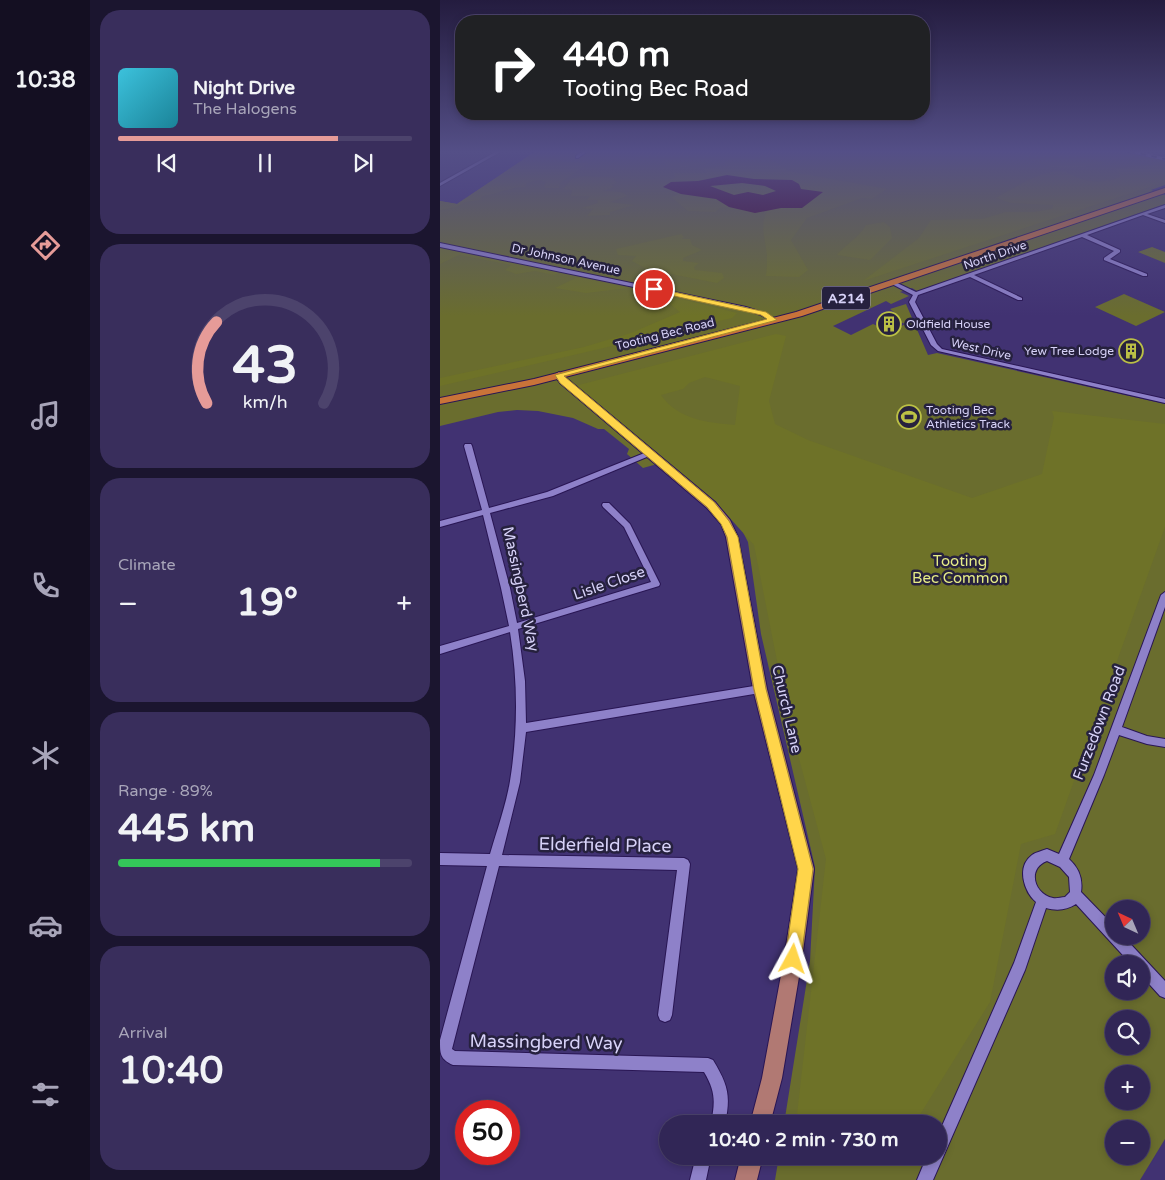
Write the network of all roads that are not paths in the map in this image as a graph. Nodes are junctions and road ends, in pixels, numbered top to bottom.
1 (1117, 206) edge
2 (1165, 206) edge
3 (1142, 214) junction
4 (1165, 222) edge
5 (1082, 235) junction
6 (440, 245) edge
7 (970, 275) junction
8 (1145, 275) dead end
9 (893, 282) junction
10 (916, 294) junction
11 (1020, 299) dead end
12 (774, 320) junction
13 (559, 375) junction
14 (440, 401) edge
15 (1165, 401) edge
16 (468, 446) dead end
17 (650, 454) junction
18 (606, 505) dead end
19 (486, 512) junction
20 (440, 524) edge
21 (1165, 595) edge
22 (513, 628) junction
23 (440, 650) edge
24 (760, 689) junction
25 (520, 728) junction
26 (1115, 729) junction
27 (1165, 743) edge
28 (440, 859) edge
29 (494, 861) junction
30 (1062, 861) junction
31 (1075, 894) junction
32 (1043, 900) junction
33 (1105, 926) edge
34 (1123, 945) edge
35 (1132, 955) edge
36 (1150, 974) edge
37 (1165, 991) edge
38 (665, 1015) dead end
39 (720, 1115) edge
40 (762, 1115) edge
41 (947, 1131) edge
42 (702, 1165) edge
43 (750, 1165) edge
44 (931, 1165) edge
45 (698, 1180) edge
46 (746, 1180) edge
47 (925, 1180) edge

1 - 9 highway, Tooting Bec Road / A214
2 - 3 street, North Drive
3 - 4 street
3 - 5 street, North Drive
5 - 7 street, North Drive
5 - 8 street
6 - 12 street, Dr Johnson Avenue
7 - 10 street, North Drive
7 - 11 street
9 - 10 street
9 - 12 highway, Tooting Bec Road / A214
10 - 15 street, West Drive
12 - 13 highway, Tooting Bec Road / A214
13 - 14 highway, Tooting Bec Road / A214
13 - 17 main road, Church Lane
16 - 19 street
17 - 19 street, Massingberd Way
17 - 24 main road, Church Lane
18 - 22 street, Lisle Close
19 - 20 street
19 - 22 street, Massingberd Way
21 - 26 street, Furzedown Road
22 - 23 street
22 - 25 street, Massingberd Way
24 - 25 street
24 - 40 main road, Church Lane
25 - 29 street, Massingberd Way
26 - 27 street
26 - 30 street, Furzedown Road
28 - 29 street
29 - 38 street, Elderfield Place
29 - 39 street, Massingberd Way
30 - 31 street
30 - 32 street
31 - 32 street
31 - 33 street
32 - 41 street
34 - 35 street
36 - 37 street
42 - 45 street
43 - 46 main road
44 - 47 street

